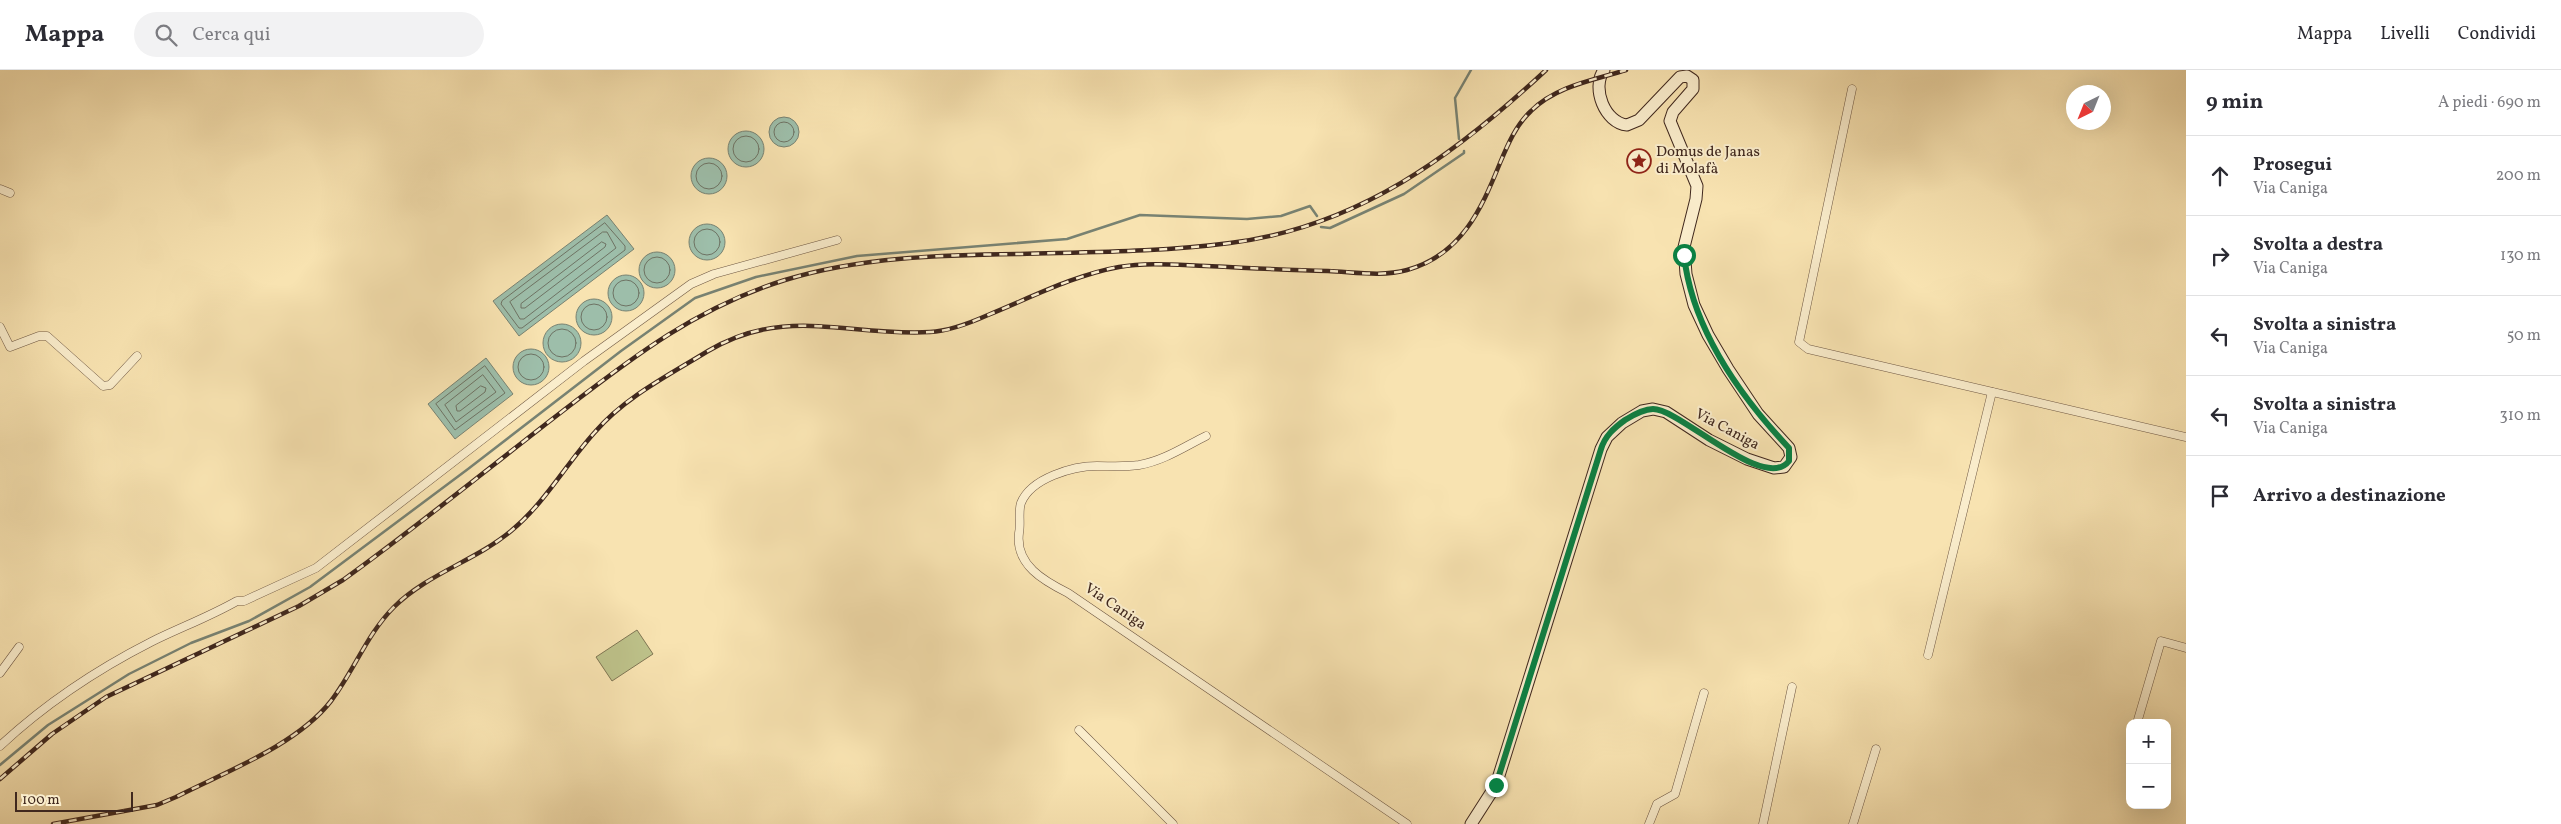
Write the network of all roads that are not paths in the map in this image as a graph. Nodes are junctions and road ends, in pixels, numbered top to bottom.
1 (1604, 70) edge
2 (1852, 89) dead end
3 (0, 189) edge
4 (10, 193) dead end
5 (837, 240) dead end
6 (0, 326) edge
7 (137, 356) dead end
8 (1992, 392) junction
9 (1206, 436) dead end
10 (2186, 437) edge
11 (19, 648) dead end
12 (2186, 648) edge
13 (1928, 655) dead end
14 (0, 673) edge
15 (1792, 687) dead end
16 (1704, 693) dead end
17 (2138, 719) edge
18 (1079, 730) dead end
19 (0, 746) edge
20 (1876, 749) dead end
21 (1173, 824) edge
22 (1407, 824) edge
23 (1471, 824) edge
24 (1649, 824) edge
25 (1763, 824) edge
26 (1853, 824) edge

1 - 23 street, Via Caniga
2 - 8 street
3 - 4 street
5 - 19 street
6 - 7 street
8 - 10 street
8 - 13 street
9 - 22 street, Via Caniga
11 - 14 street
12 - 17 street
15 - 25 street
16 - 24 street
18 - 21 street
20 - 26 street

